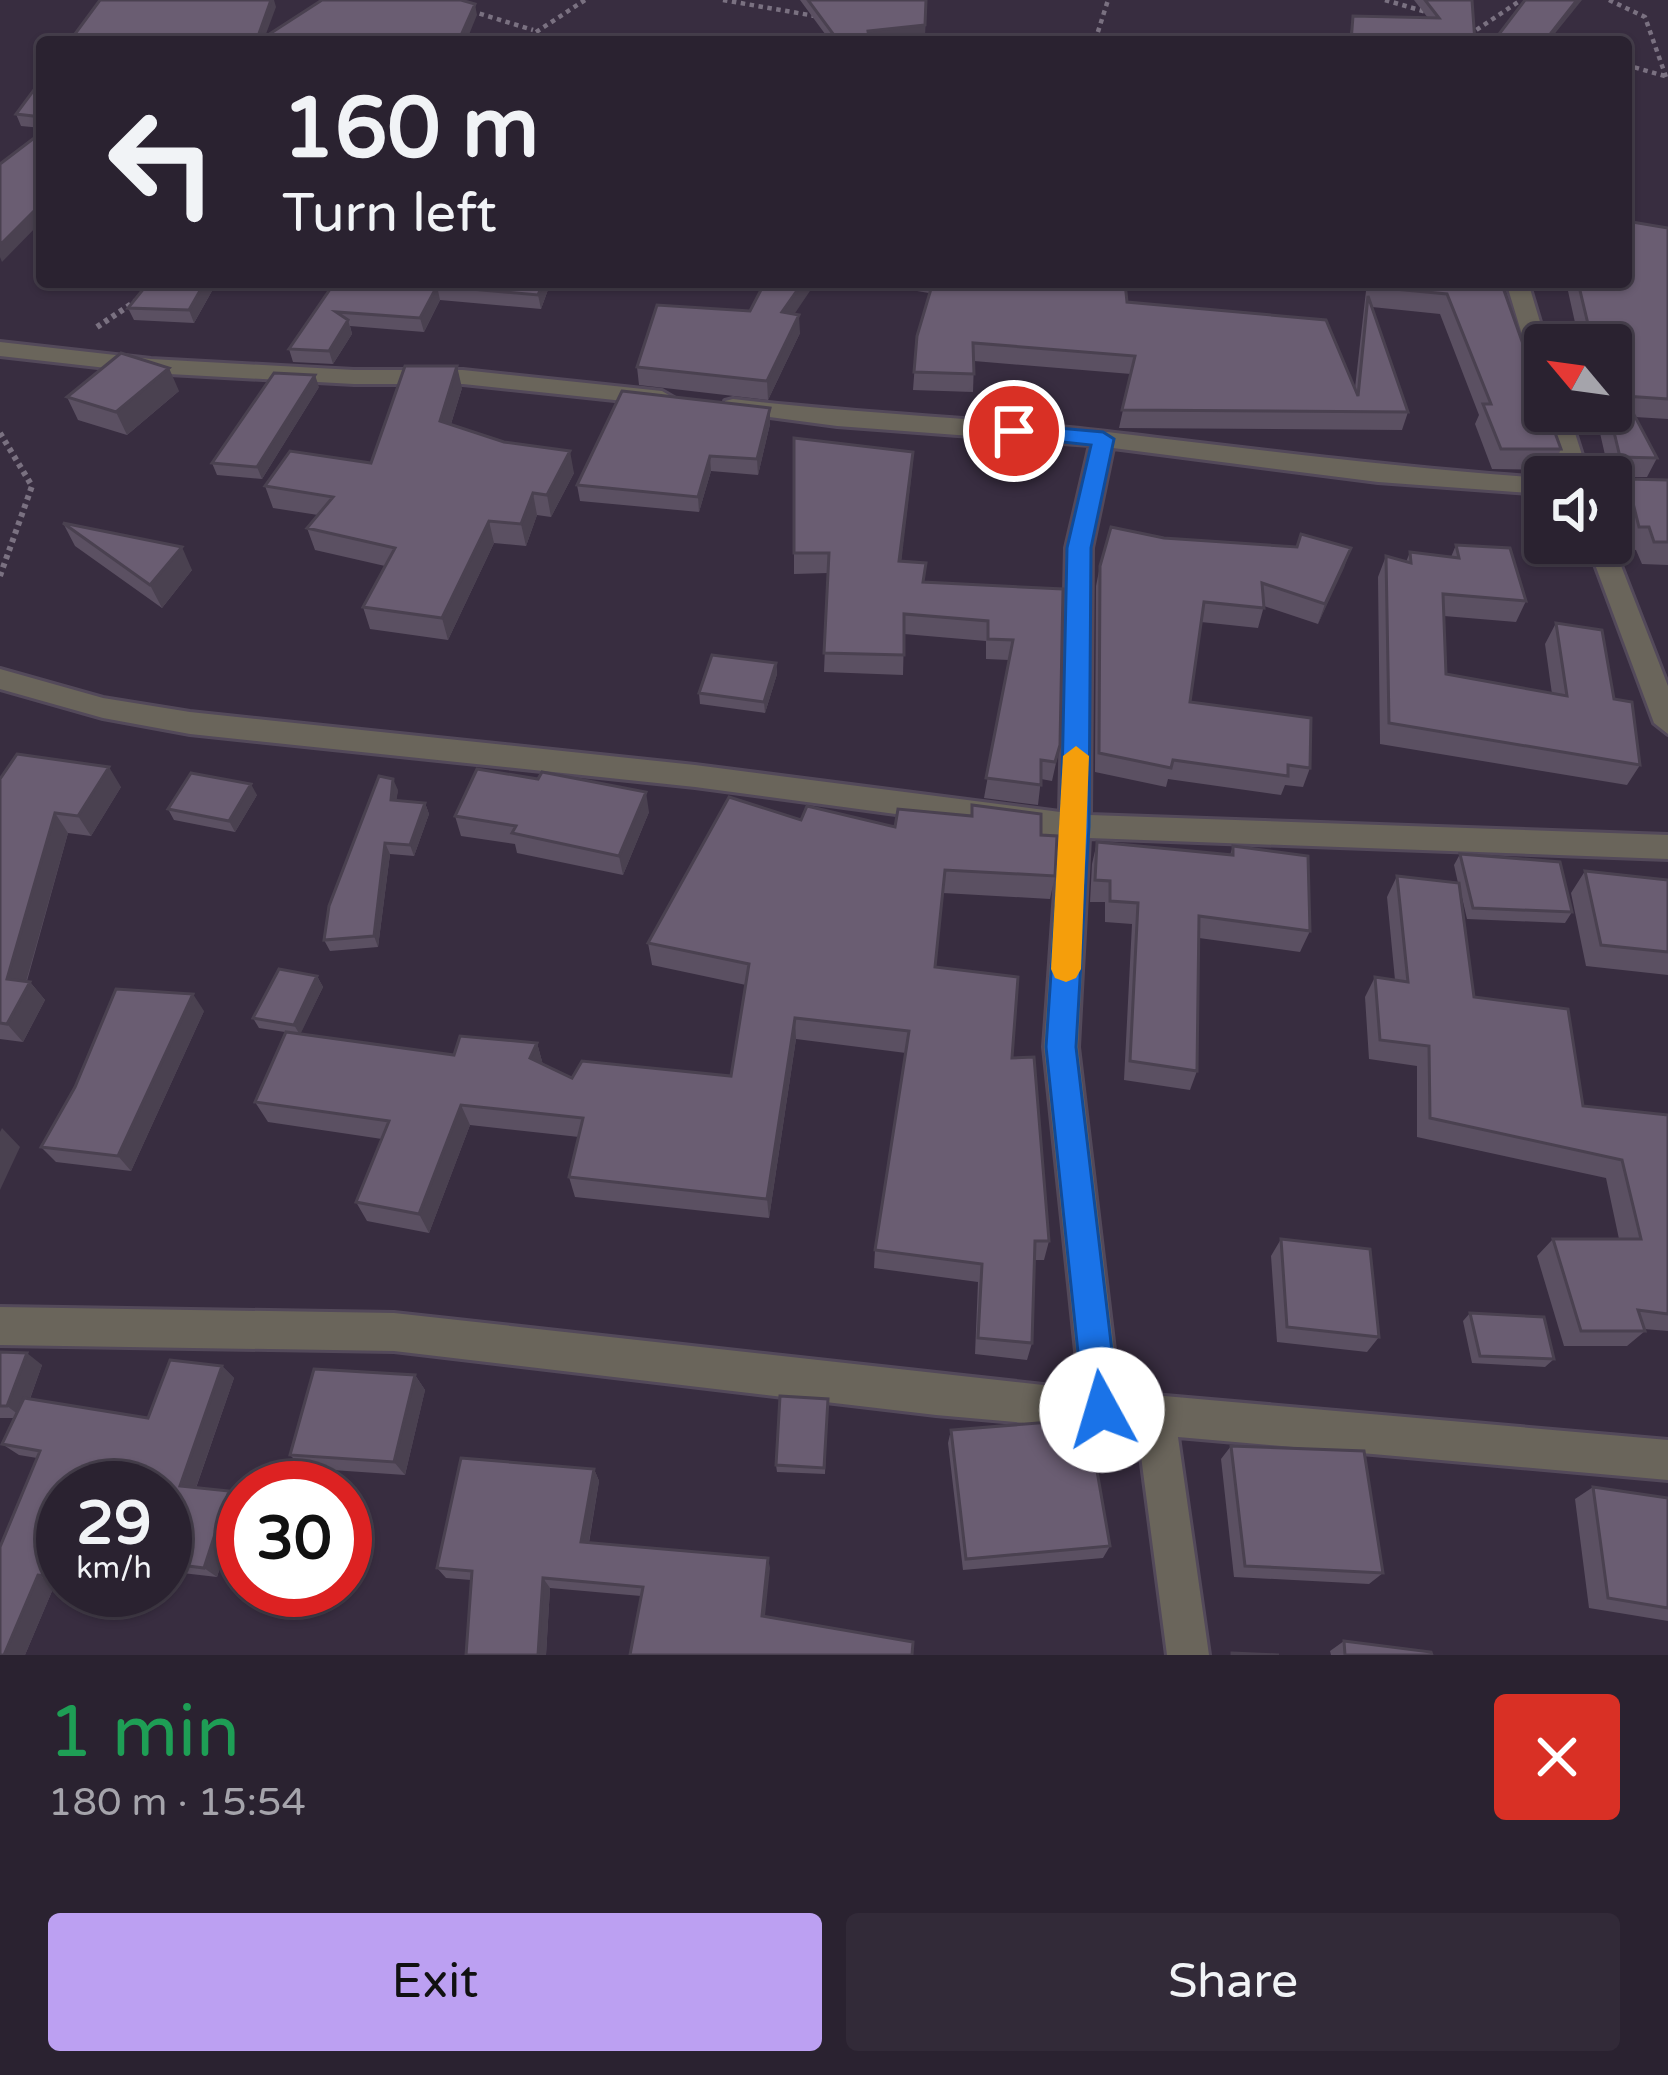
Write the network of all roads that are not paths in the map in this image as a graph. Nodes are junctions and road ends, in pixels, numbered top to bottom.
1 (1519, 288) edge
2 (1530, 324) edge
3 (0, 350) edge
4 (1103, 439) junction
5 (1524, 484) edge
6 (1632, 489) edge
7 (1668, 490) edge
8 (1608, 564) edge
9 (0, 679) edge
10 (1668, 723) edge
11 (1075, 826) junction
12 (1668, 847) edge
13 (0, 1326) edge
14 (1102, 1410) junction
15 (1155, 1414) junction
16 (1668, 1460) edge
17 (1189, 1655) edge

1 - 2 street
3 - 4 street
4 - 5 street
4 - 11 street
6 - 7 street
8 - 10 street
9 - 11 street
11 - 12 street
11 - 14 street
13 - 14 street
14 - 15 street
15 - 16 street
15 - 17 street

